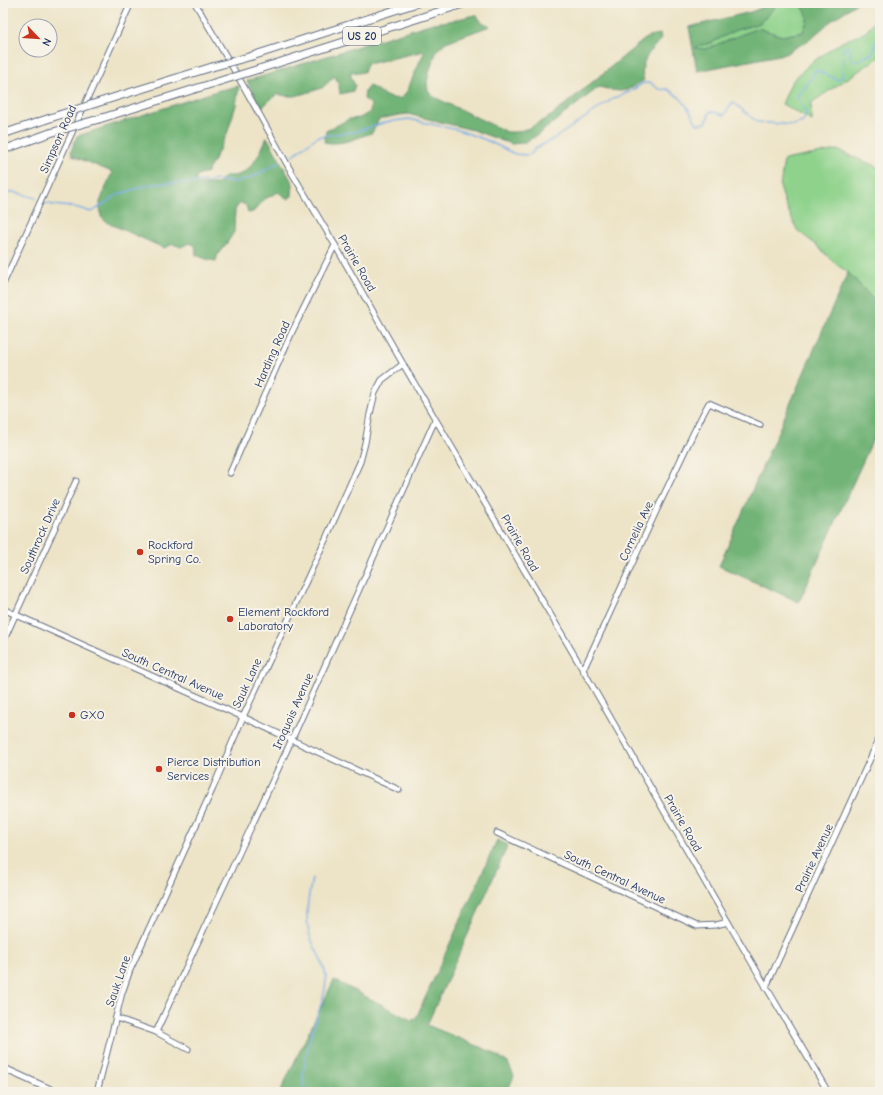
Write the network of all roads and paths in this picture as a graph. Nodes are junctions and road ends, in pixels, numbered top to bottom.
1 (131, 3) edge
2 (195, 3) edge
3 (417, 3) edge
4 (466, 3) edge
5 (3, 134) edge
6 (3, 150) edge
7 (335, 245) junction
8 (3, 284) edge
9 (403, 364) junction
10 (435, 420) junction
11 (760, 425) dead end
12 (230, 472) dead end
13 (76, 481) dead end
14 (3, 610) edge
15 (15, 615) junction
16 (3, 642) edge
17 (583, 670) junction
18 (243, 717) junction
19 (880, 737) edge
20 (292, 739) junction
21 (398, 790) dead end
22 (497, 833) dead end
23 (728, 922) junction
24 (766, 987) junction
25 (116, 1018) junction
26 (156, 1032) junction
27 (188, 1049) dead end
28 (3, 1068) edge
29 (56, 1092) edge
30 (97, 1092) edge
31 (828, 1092) edge

1 - 8 street, Simpson Road
2 - 7 street, Prairie Road
3 - 5 highway, US 20, bridge
4 - 6 highway, US 20, bridge
7 - 9 street, Prairie Road
7 - 12 street, Harding Road
9 - 10 street, Prairie Road
9 - 18 street, Sauk Lane
10 - 17 street, Prairie Road
10 - 20 street, Iroquois Avenue
11 - 17 street, Cornelia Ave
13 - 15 street, Southrock Drive
14 - 15 street, South Central Avenue
15 - 16 street, Southrock Drive
15 - 18 street, South Central Avenue
17 - 23 street, Prairie Road
18 - 20 street, South Central Avenue
18 - 25 street, Sauk Lane
19 - 24 street, Prairie Avenue
20 - 21 street, South Central Avenue
20 - 26 street, Iroquois Avenue
22 - 23 street, South Central Avenue
23 - 24 street, Prairie Road
24 - 31 street, Prairie Road
25 - 26 street
25 - 30 street
26 - 27 street
28 - 29 main road

